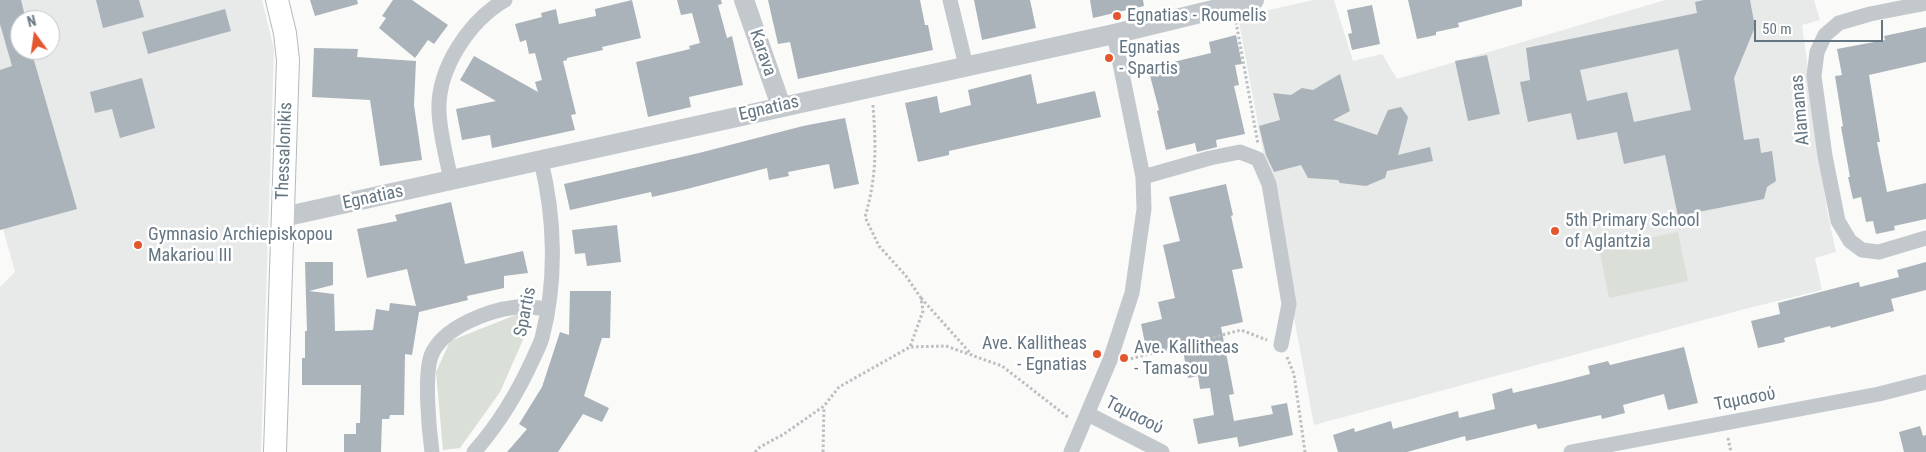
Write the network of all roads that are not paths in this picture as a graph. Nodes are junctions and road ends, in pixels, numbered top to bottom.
1 (277, 0) edge
2 (505, 0) edge
3 (744, 0) edge
4 (950, 0) edge
5 (1254, 0) edge
6 (1926, 4) edge
7 (1114, 34) junction
8 (966, 66) junction
9 (780, 106) junction
10 (541, 161) junction
11 (1143, 177) junction
12 (451, 181) junction
13 (283, 218) junction
14 (1926, 238) edge
15 (548, 309) junction
16 (1281, 345) road end
17 (1926, 382) edge
18 (1088, 414) junction
19 (1615, 448) edge
20 (275, 452) edge
21 (432, 452) edge
22 (474, 452) edge
23 (1071, 452) edge
24 (1162, 452) edge
25 (1571, 452) edge

1 - 13 main road, Thessalonikis
2 - 12 street
3 - 9 street, Karava
4 - 8 street
5 - 7 street, Egnatias
6 - 14 street, Alamanas
7 - 8 street, Egnatias
7 - 11 street
8 - 9 street, Egnatias
9 - 10 street, Egnatias
10 - 12 street, Egnatias
10 - 15 street, Spartis
11 - 16 street
11 - 18 street
12 - 13 street, Egnatias
13 - 20 main road, Thessalonikis
15 - 21 street
15 - 22 street, Spartis
17 - 19 street, Ταμασού
18 - 23 street
18 - 24 street, Ταμασού
19 - 25 street, Ταμασού

